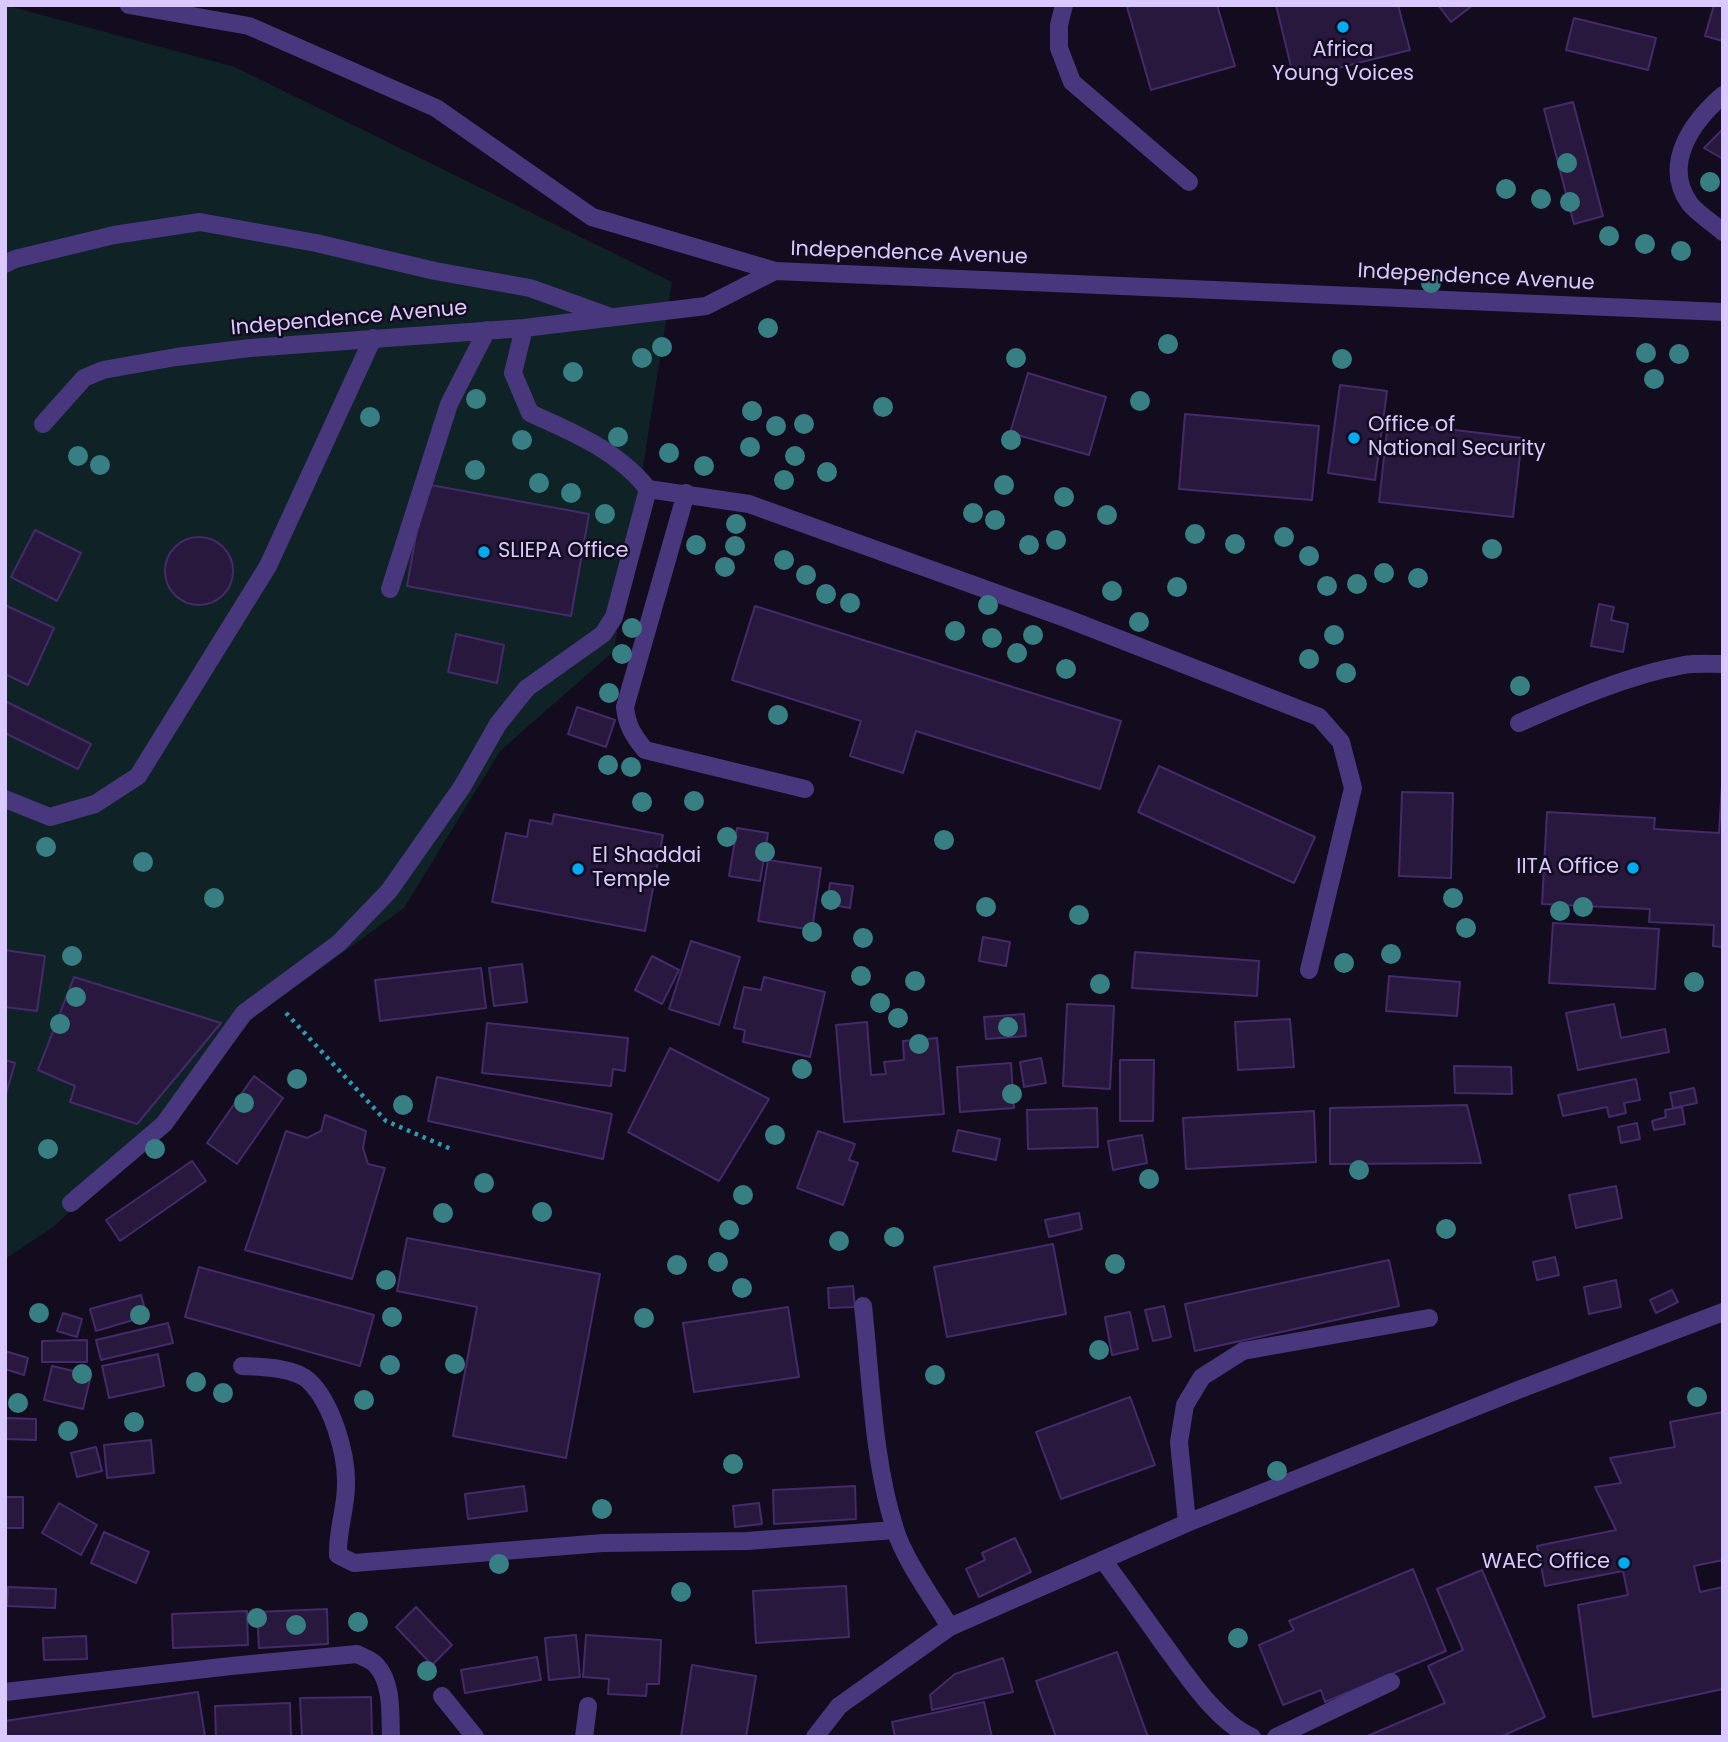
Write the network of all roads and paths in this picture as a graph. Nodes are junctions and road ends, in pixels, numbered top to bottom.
1 (129, 5) edge
2 (1064, 5) edge
3 (1723, 95) edge
4 (1189, 182) dead end
5 (1723, 232) edge
6 (5, 264) edge
7 (775, 271) junction
8 (1723, 312) edge
9 (612, 317) junction
10 (524, 328) junction
11 (487, 330) junction
12 (373, 338) junction
13 (43, 424) dead end
14 (648, 489) junction
15 (686, 493) junction
16 (390, 589) dead end
17 (1723, 664) edge
18 (1519, 723) dead end
19 (805, 789) dead end
20 (5, 799) edge
21 (1309, 970) dead end
22 (269, 994) junction
23 (451, 1149) dead end
24 (71, 1203) dead end
25 (863, 1306) dead end
26 (1723, 1312) edge
27 (1429, 1318) dead end
28 (242, 1366) dead end
29 (1187, 1523) junction
30 (895, 1530) junction
31 (1103, 1560) junction
32 (950, 1626) junction
33 (1391, 1682) dead end
34 (5, 1692) edge
35 (442, 1696) dead end
36 (587, 1706) dead end
37 (391, 1737) edge
38 (475, 1737) edge
39 (584, 1737) edge
40 (816, 1737) edge
41 (1252, 1737) edge
42 (1276, 1737) edge

1 - 7 street
2 - 4 street
3 - 5 street
6 - 9 street
7 - 8 street, Independence Avenue
7 - 9 street, Independence Avenue
9 - 10 street, Independence Avenue
10 - 11 street, Independence Avenue
10 - 14 street
11 - 12 street, Independence Avenue
11 - 16 street
12 - 13 street, Independence Avenue
12 - 20 street
14 - 15 street
14 - 22 street
15 - 19 street
15 - 21 street
17 - 18 street
22 - 23 path
22 - 24 street
25 - 30 street
26 - 29 street
27 - 29 street
28 - 30 street
29 - 31 street
30 - 32 street
31 - 32 street
31 - 41 street
32 - 40 street
33 - 42 street
34 - 37 street
35 - 38 street
36 - 39 street

